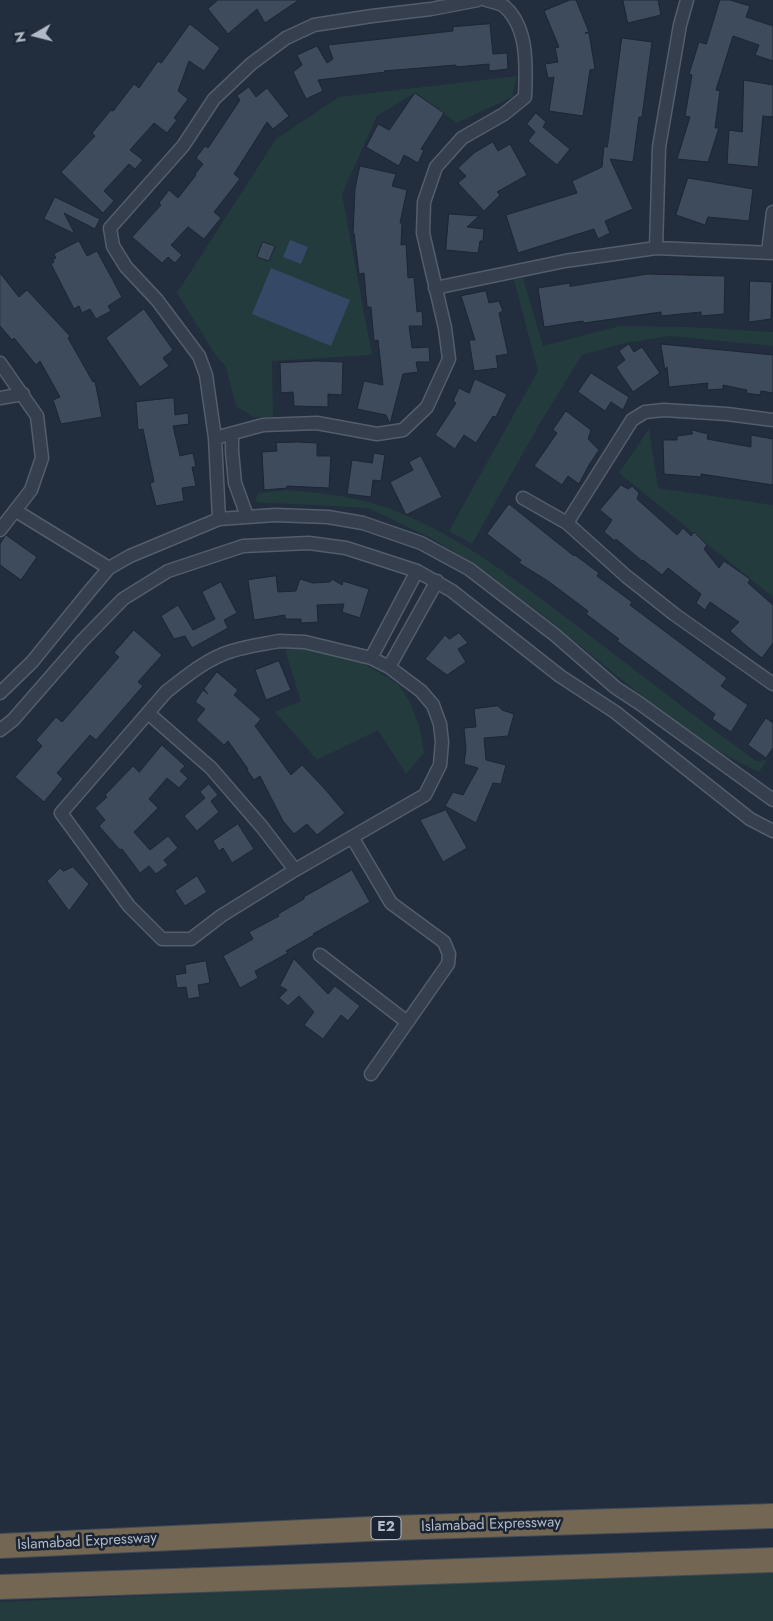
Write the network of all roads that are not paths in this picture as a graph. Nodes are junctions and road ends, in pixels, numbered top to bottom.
1 (478, 0) edge
2 (486, 0) edge
3 (687, 0) edge
4 (773, 212) edge
5 (656, 248) junction
6 (771, 252) edge
7 (435, 288) junction
8 (0, 363) edge
9 (22, 394) junction
10 (0, 398) edge
11 (773, 420) edge
12 (232, 434) junction
13 (215, 438) junction
14 (523, 498) dead end
15 (16, 511) junction
16 (247, 516) junction
17 (219, 519) junction
18 (568, 523) junction
19 (0, 530) edge
20 (110, 568) junction
21 (417, 571) junction
22 (437, 581) junction
23 (371, 658) junction
24 (389, 667) junction
25 (773, 684) edge
26 (0, 692) edge
27 (626, 695) junction
28 (615, 712) junction
29 (148, 713) junction
30 (0, 730) edge
31 (773, 800) edge
32 (773, 830) edge
33 (352, 837) junction
34 (295, 870) junction
35 (320, 955) dead end
36 (407, 1022) junction
37 (371, 1074) dead end
38 (773, 1516) edge
39 (0, 1546) edge
40 (773, 1560) edge
41 (136, 1582) junction
42 (0, 1587) edge
43 (0, 1600) edge

1 - 13 street
2 - 7 street
3 - 5 street
4 - 6 street
5 - 6 street
5 - 7 street
7 - 12 street
8 - 9 street
9 - 10 street
9 - 15 street
11 - 18 street
12 - 13 street
12 - 16 street
13 - 17 street
14 - 18 street
15 - 19 street
15 - 20 street
16 - 17 street
16 - 27 street
17 - 20 street
18 - 25 street
20 - 26 street
21 - 22 street
21 - 23 street
21 - 30 street
22 - 24 street
22 - 28 street
23 - 24 street
23 - 29 street
24 - 33 street
27 - 28 street
27 - 31 street
28 - 32 street
29 - 34 street
29 - 34 street
33 - 34 street
33 - 36 street
35 - 36 street
36 - 37 street
38 - 39 highway, Islamabad Expressway / E2
40 - 41 highway
41 - 42 highway
41 - 43 highway

